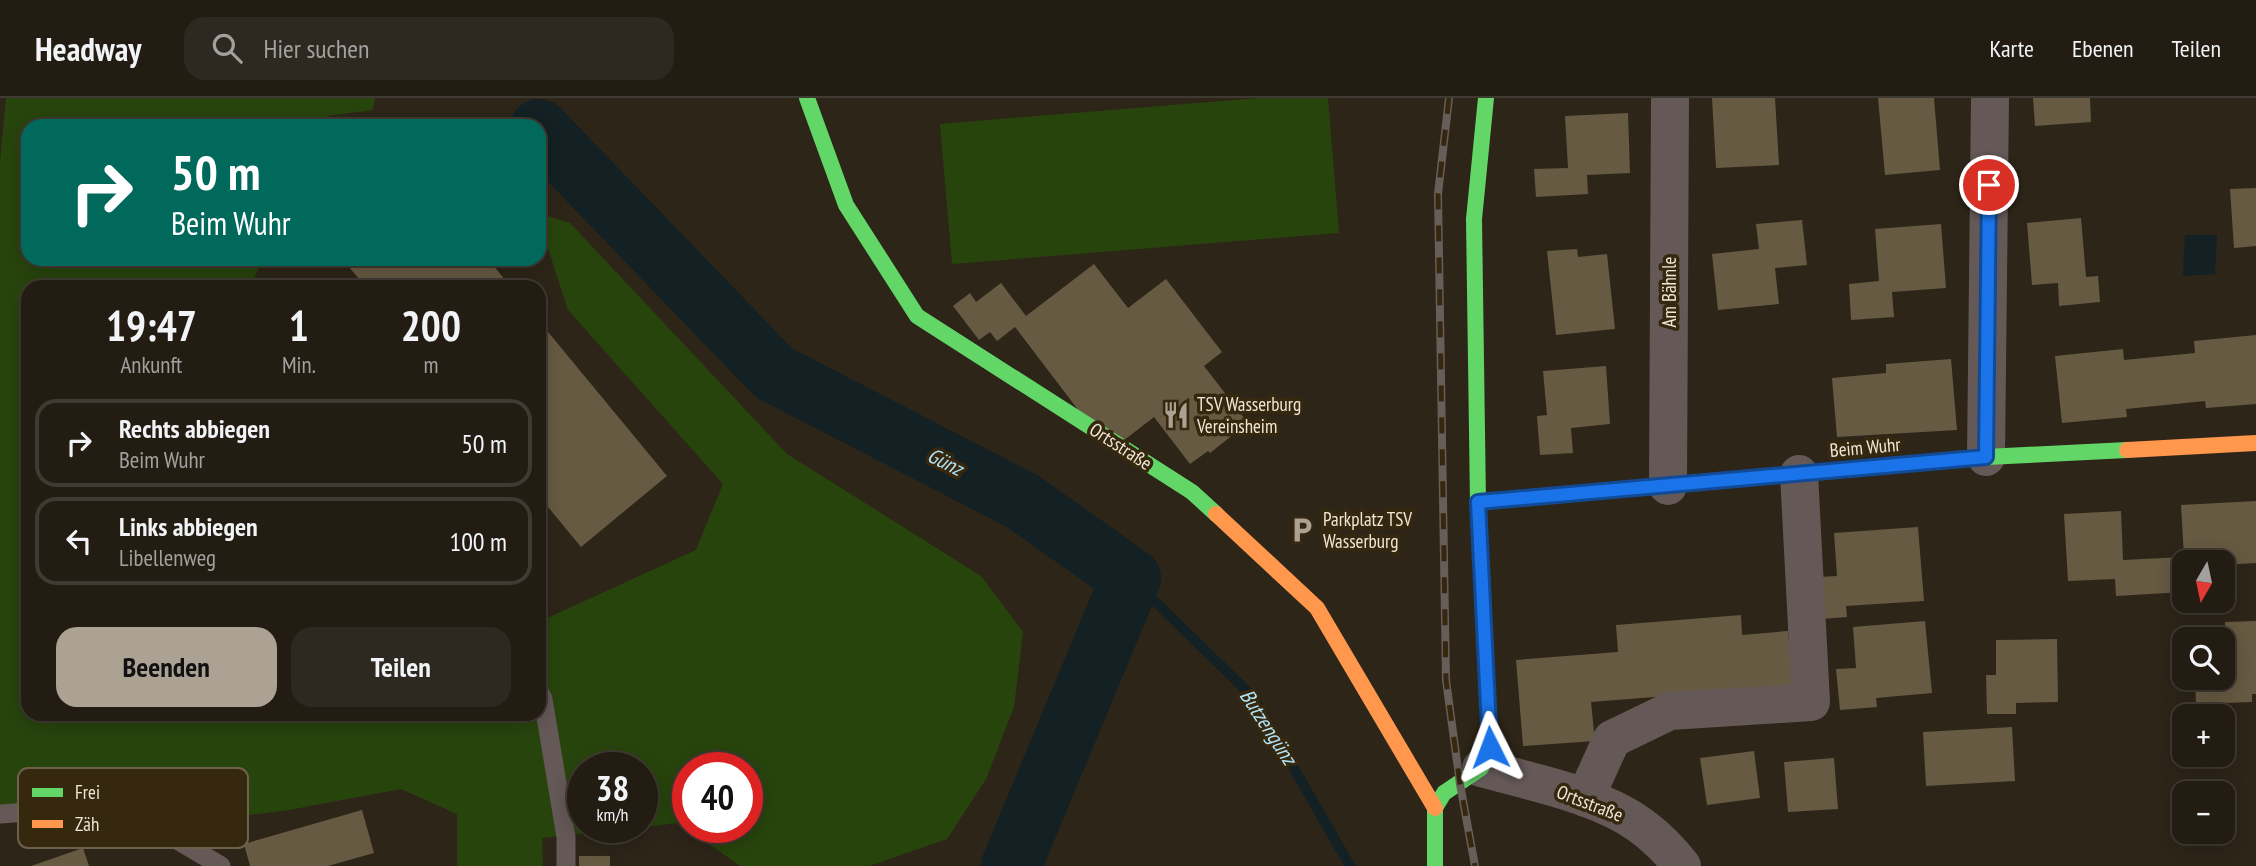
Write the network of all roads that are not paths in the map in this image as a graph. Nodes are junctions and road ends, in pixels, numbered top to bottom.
1 (807, 98) edge
2 (1486, 98) edge
3 (1670, 98) edge
4 (1990, 98) edge
5 (2256, 443) edge
6 (1986, 457) junction
7 (1799, 474) junction
8 (1668, 485) junction
9 (1478, 502) junction
10 (546, 717) edge
11 (1482, 768) junction
12 (1586, 798) junction
13 (1435, 808) junction
14 (18, 813) edge
15 (0, 814) edge
16 (191, 848) edge
17 (221, 866) edge
18 (566, 866) edge
19 (1435, 866) edge
20 (1682, 866) edge

1 - 13 street, Ortsstraße
2 - 9 street
3 - 8 street, Am Bähnle
4 - 6 street
5 - 6 street, Beim Wuhr
6 - 7 street, Beim Wuhr
7 - 8 street, Beim Wuhr
7 - 12 street
8 - 9 street, Beim Wuhr
9 - 11 street
10 - 18 lane
11 - 12 street, Ortsstraße
11 - 13 street
12 - 20 street, Ortsstraße
13 - 19 street
14 - 15 lane
16 - 17 lane

